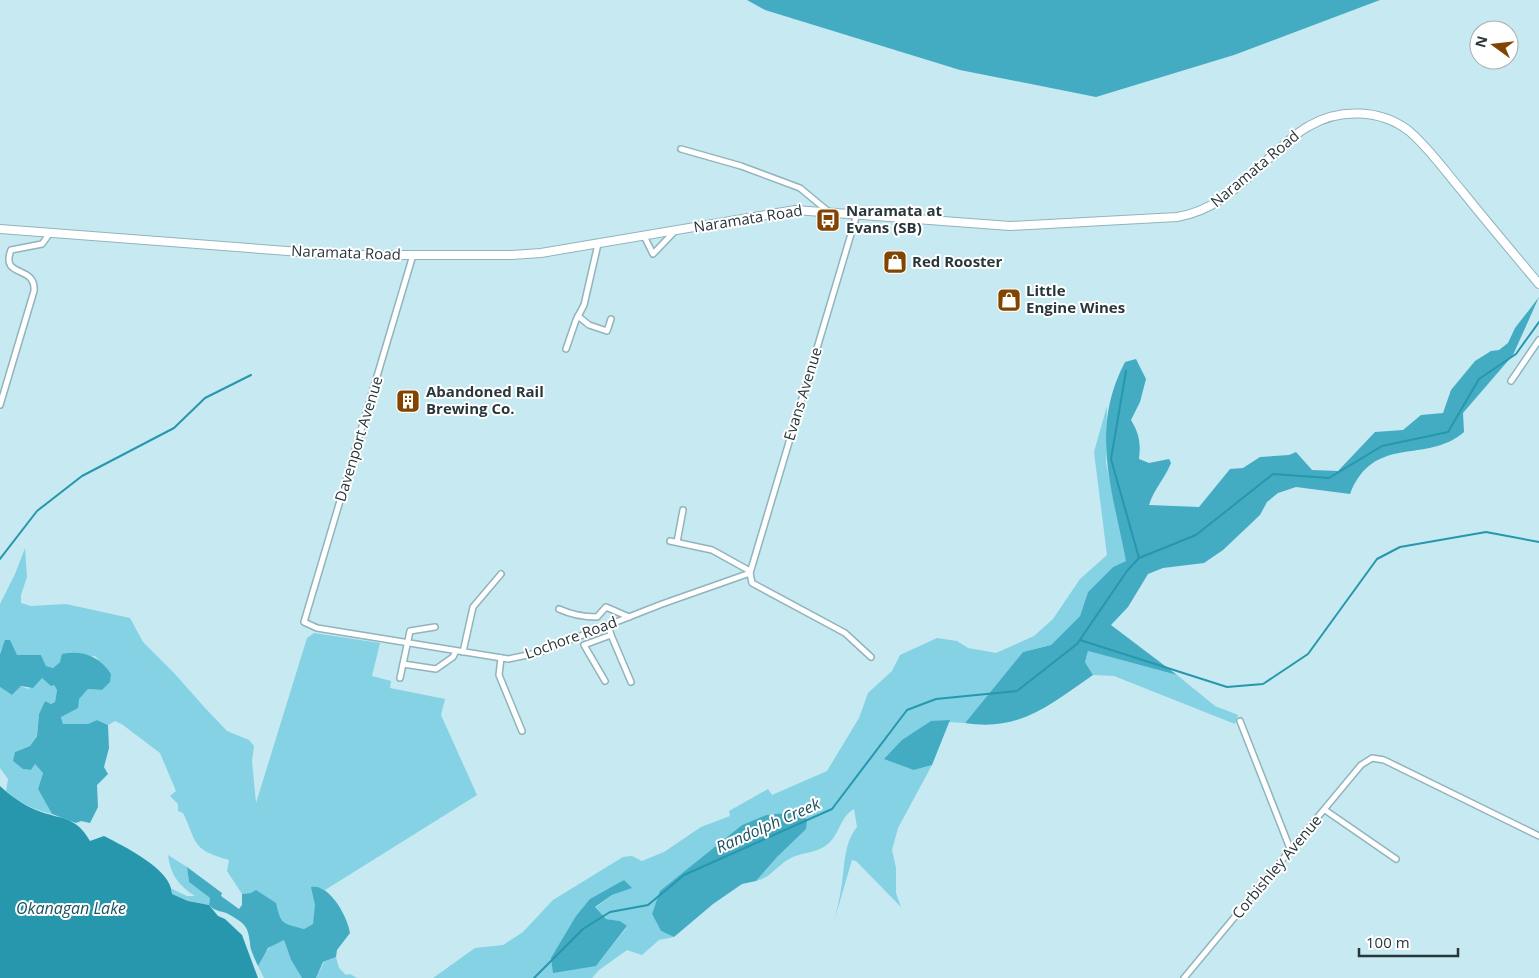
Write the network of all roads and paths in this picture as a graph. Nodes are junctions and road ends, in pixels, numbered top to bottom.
1 (681, 149) dead end
2 (830, 212) junction
3 (857, 214) junction
4 (0, 229) edge
5 (675, 230) junction
6 (50, 233) junction
7 (644, 236) junction
8 (598, 244) junction
9 (413, 255) junction
10 (1539, 284) edge
11 (578, 316) junction
12 (611, 319) dead end
13 (1539, 340) edge
14 (566, 349) dead end
15 (1511, 382) dead end
16 (0, 404) edge
17 (683, 510) dead end
18 (670, 541) dead end
19 (677, 542) junction
20 (750, 572) junction
21 (502, 574) dead end
22 (559, 609) dead end
23 (629, 617) junction
24 (304, 622) joint
25 (608, 626) junction
26 (435, 627) dead end
27 (611, 635) junction
28 (407, 643) junction
29 (456, 651) junction
30 (463, 652) junction
31 (871, 657) dead end
32 (501, 658) junction
33 (403, 664) junction
34 (400, 678) dead end
35 (605, 681) dead end
36 (631, 682) dead end
37 (1240, 721) dead end
38 (522, 731) dead end
39 (1325, 810) junction
40 (1539, 836) edge
41 (1291, 851) junction
42 (1396, 859) dead end
43 (1184, 978) edge

1 - 2 street
2 - 3 main road, Naramata Road
2 - 5 main road, Naramata Road
3 - 10 main road, Naramata Road
3 - 20 street, Evans Avenue
4 - 6 main road, Naramata Road
5 - 7 main road, Naramata Road
5 - 7 street
6 - 9 main road, Naramata Road
6 - 16 street
7 - 8 main road, Naramata Road
8 - 9 main road, Naramata Road
8 - 11 street
9 - 24 street, Davenport Avenue
11 - 12 street
11 - 14 street
13 - 15 street
17 - 19 street
18 - 19 street
19 - 20 street
20 - 23 street, Lochore Road
20 - 31 street
21 - 30 street
22 - 23 street
23 - 25 street, Lochore Road
24 - 28 street, Lochore Road
25 - 27 street
25 - 32 street, Lochore Road
26 - 28 street
27 - 35 street
27 - 36 street
28 - 29 street, Lochore Road
28 - 33 street
29 - 30 street, Lochore Road
29 - 33 street
30 - 32 street, Lochore Road
32 - 38 street
33 - 34 street
37 - 41 street
39 - 40 street, Corbishley Avenue
39 - 41 street, Corbishley Avenue
39 - 42 street
41 - 43 street, Corbishley Avenue

